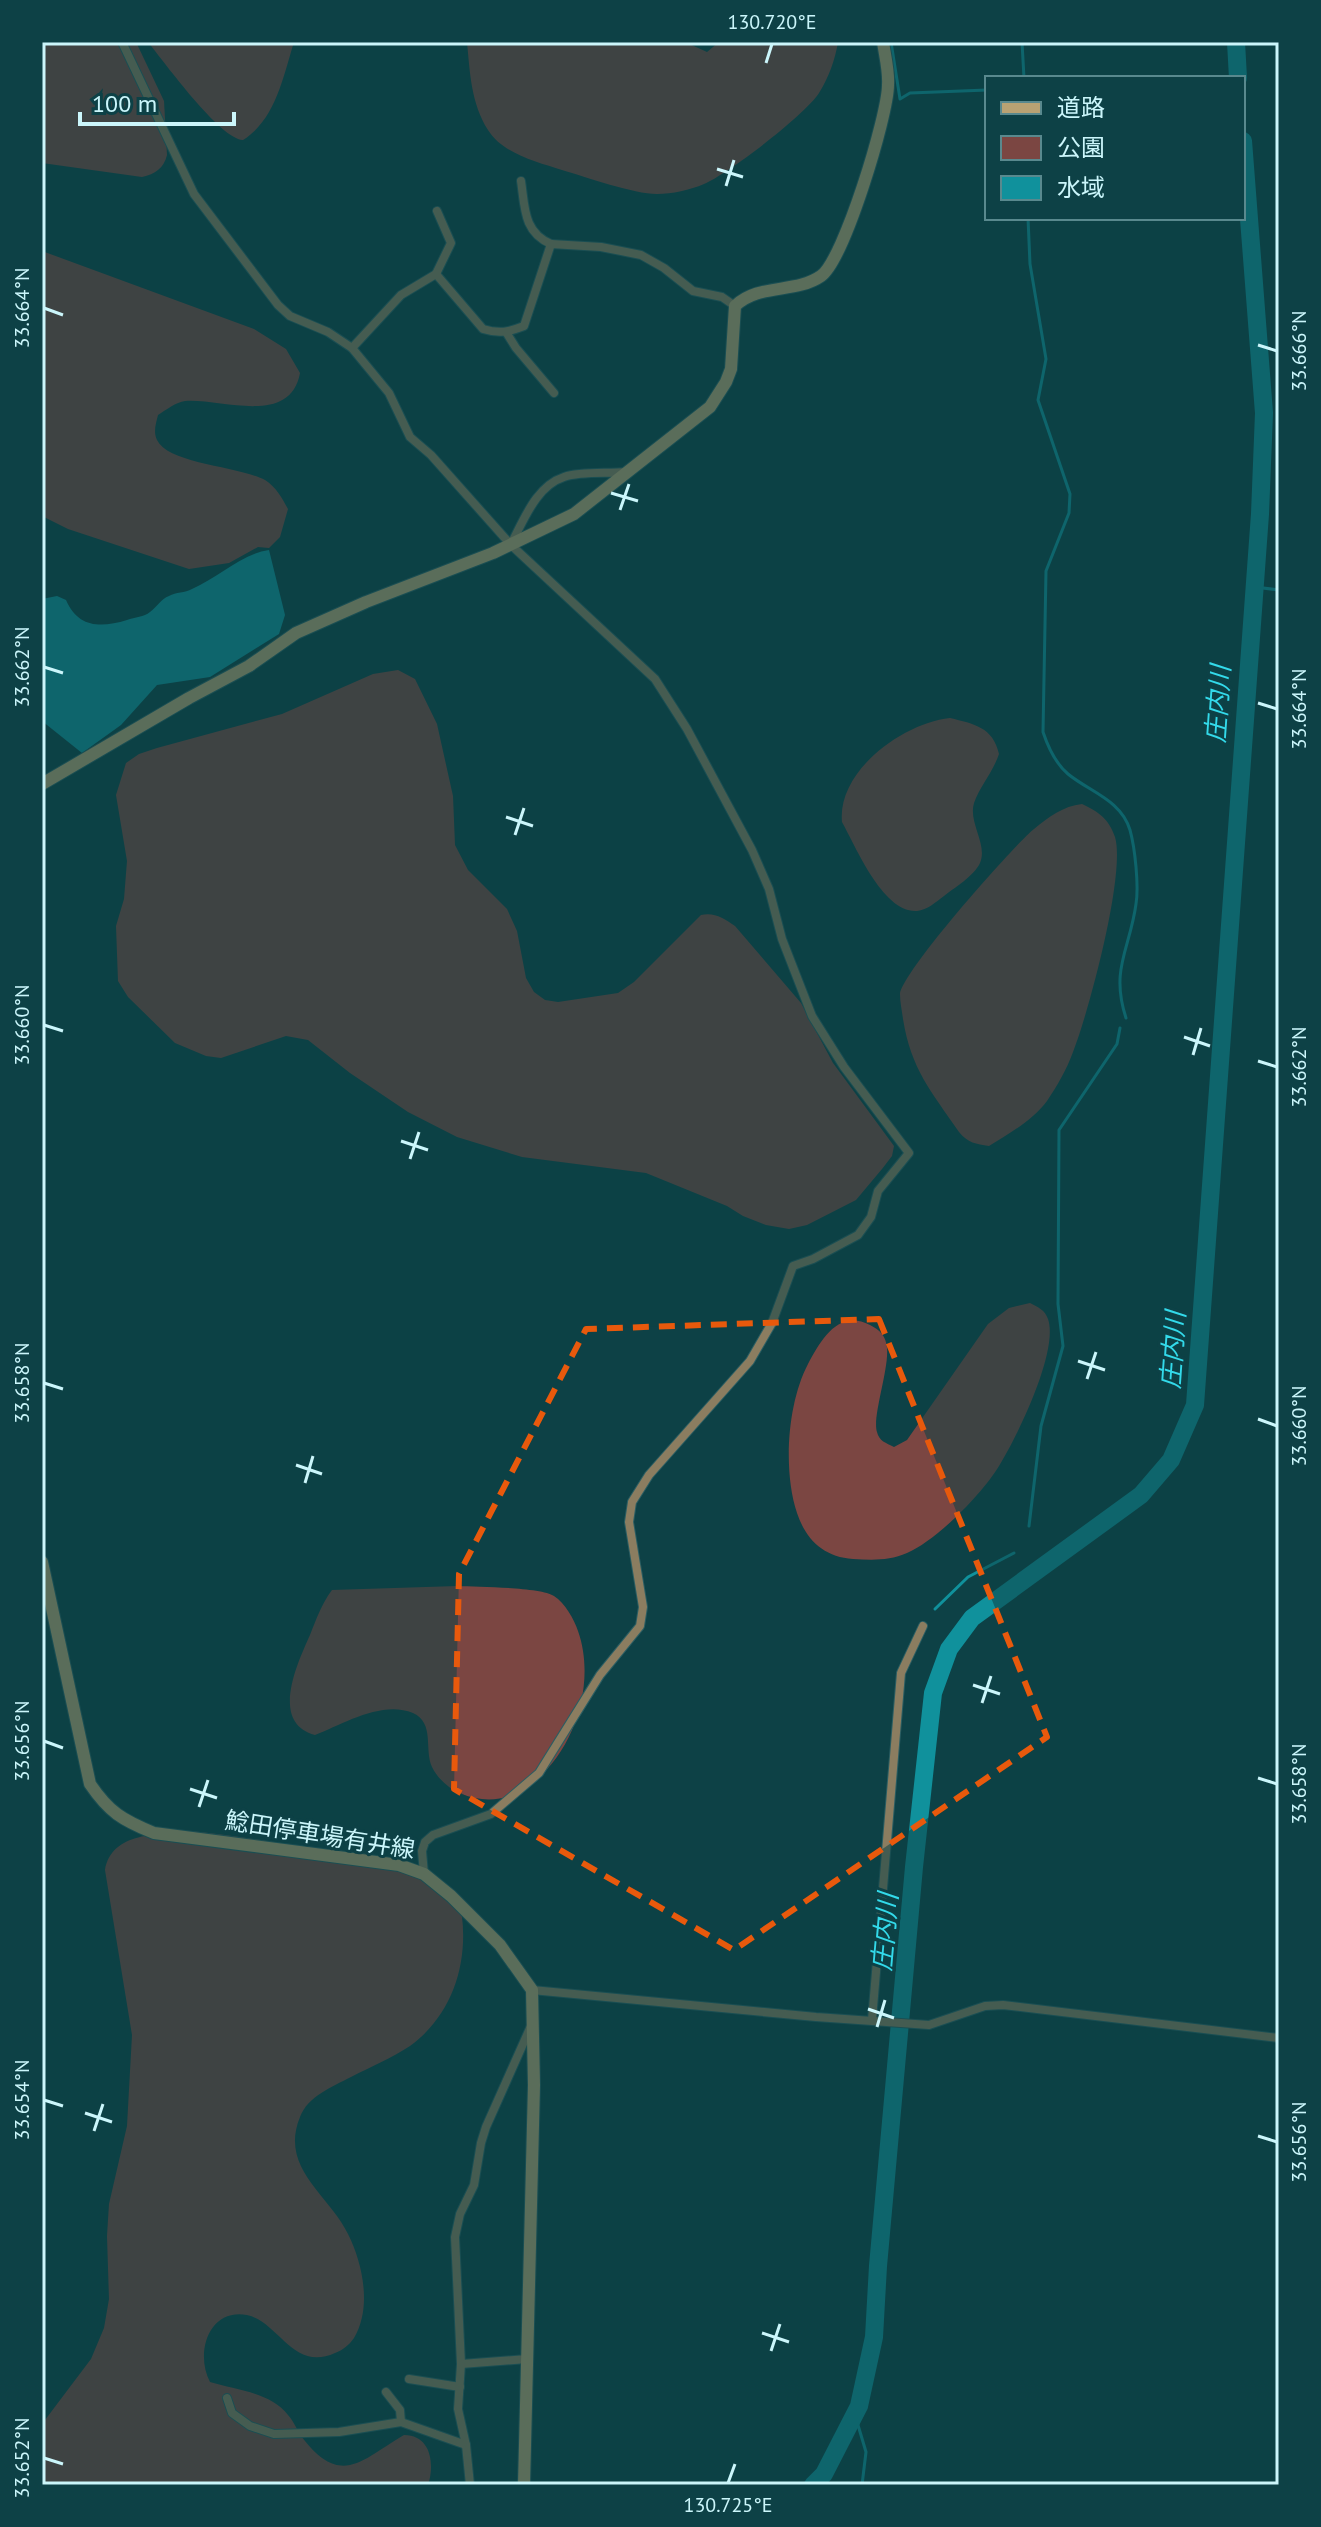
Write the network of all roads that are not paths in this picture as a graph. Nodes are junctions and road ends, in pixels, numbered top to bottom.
1 (122, 42) edge
2 (883, 42) edge
3 (521, 181) dead end
4 (437, 211) dead end
5 (551, 244) junction
6 (436, 274) junction
7 (735, 306) junction
8 (506, 332) junction
9 (352, 348) junction
10 (554, 393) dead end
11 (628, 472) junction
12 (511, 545) junction
13 (42, 784) edge
14 (42, 1562) edge
15 (923, 1626) dead end
16 (424, 1874) junction
17 (532, 1990) junction
18 (534, 2018) junction
19 (874, 2020) junction
20 (1279, 2038) edge
21 (527, 2359) junction
22 (461, 2364) junction
23 (409, 2379) dead end
24 (460, 2387) junction
25 (386, 2392) dead end
26 (227, 2398) dead end
27 (401, 2422) junction
28 (466, 2445) junction
29 (470, 2485) edge
30 (524, 2485) edge

1 - 9 street
2 - 7 main road
3 - 5 street
4 - 6 street
5 - 7 street
5 - 8 street
6 - 8 street
6 - 9 street
7 - 11 main road
8 - 10 street
9 - 12 street
11 - 12 main road
11 - 12 street
12 - 13 main road
12 - 16 street
14 - 16 main road, 鯰田停車場有井線
15 - 19 street
16 - 17 main road, 鯰田停車場有井線
17 - 18 main road
17 - 19 street
18 - 21 main road
18 - 22 street
19 - 20 street
21 - 22 street
21 - 30 main road
22 - 24 street
23 - 24 street
24 - 28 street
25 - 27 street
26 - 27 street
27 - 28 street
28 - 29 street

